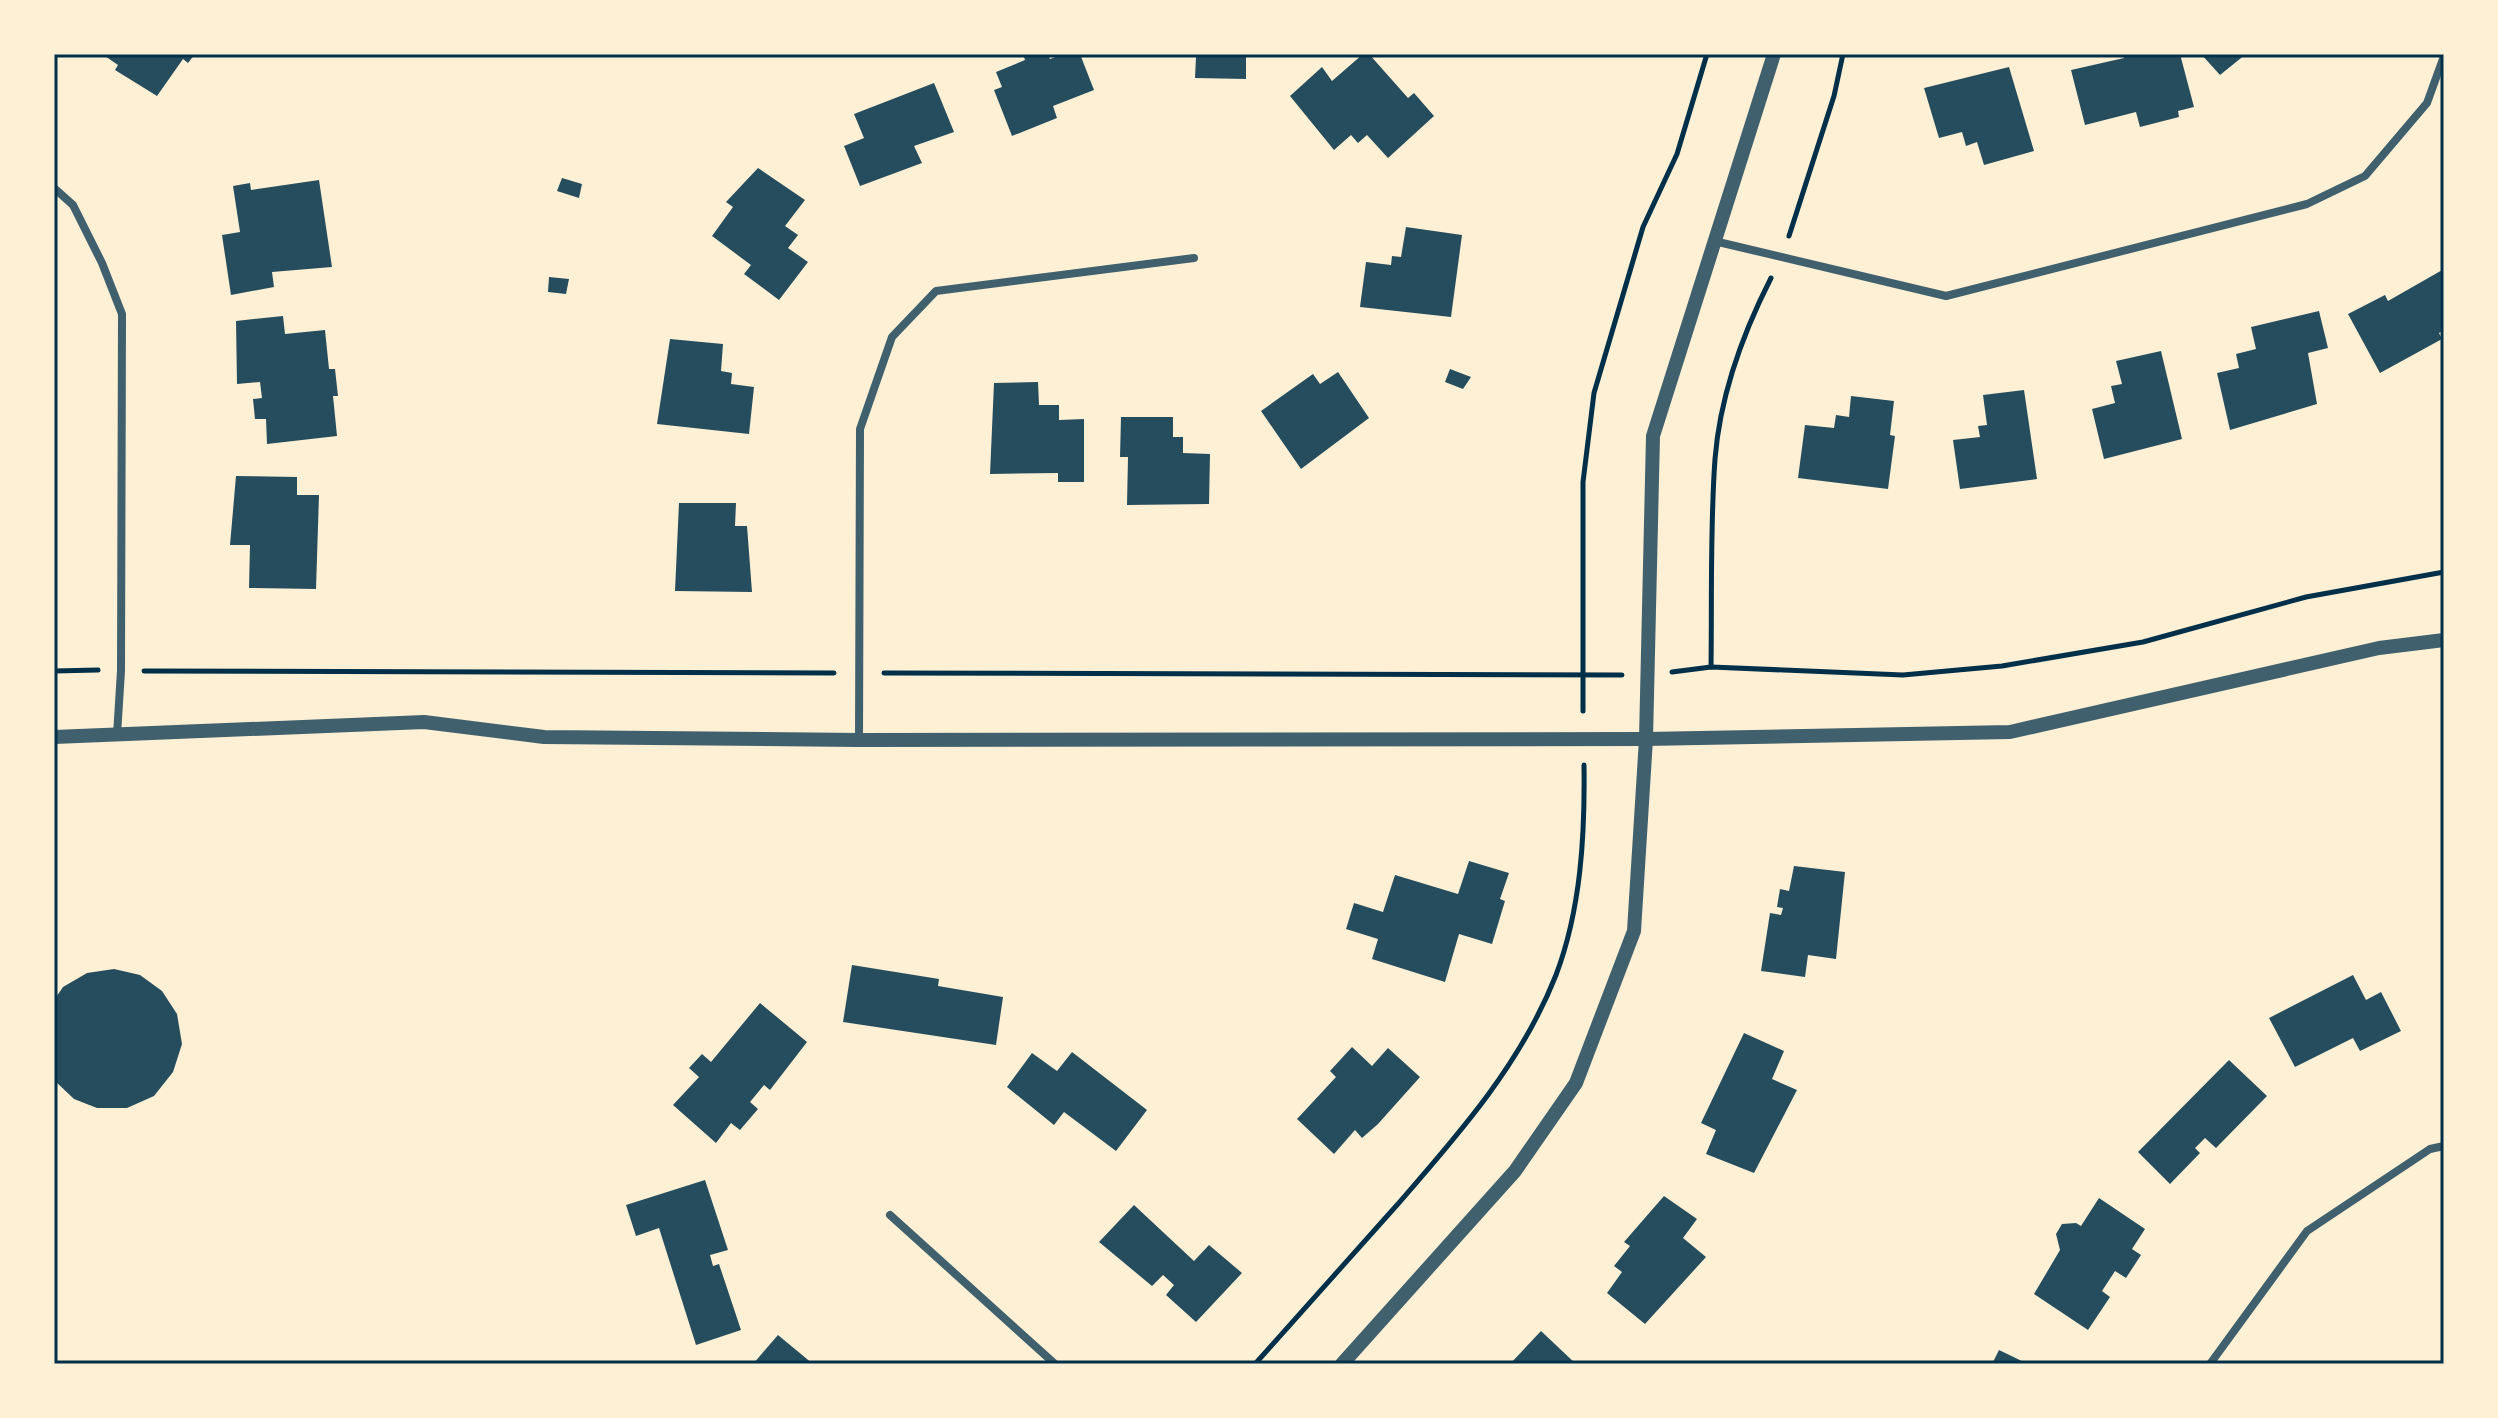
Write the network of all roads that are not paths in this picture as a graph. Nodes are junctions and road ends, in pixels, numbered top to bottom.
1 (1774, 54) edge
2 (2444, 56) edge
3 (54, 188) edge
4 (1713, 241) junction
5 (1194, 258) dead end
6 (2444, 640) edge
7 (117, 735) junction
8 (54, 737) edge
9 (1646, 739) junction
10 (859, 740) junction
11 (2444, 1146) edge
12 (890, 1215) dead end
13 (1055, 1364) edge
14 (1342, 1364) edge
15 (2210, 1364) edge

1 - 4 street
2 - 4 street
3 - 7 street
4 - 9 street
5 - 10 street
6 - 9 street
7 - 8 street
7 - 10 street
9 - 10 street
9 - 14 street
11 - 15 street
12 - 13 street

